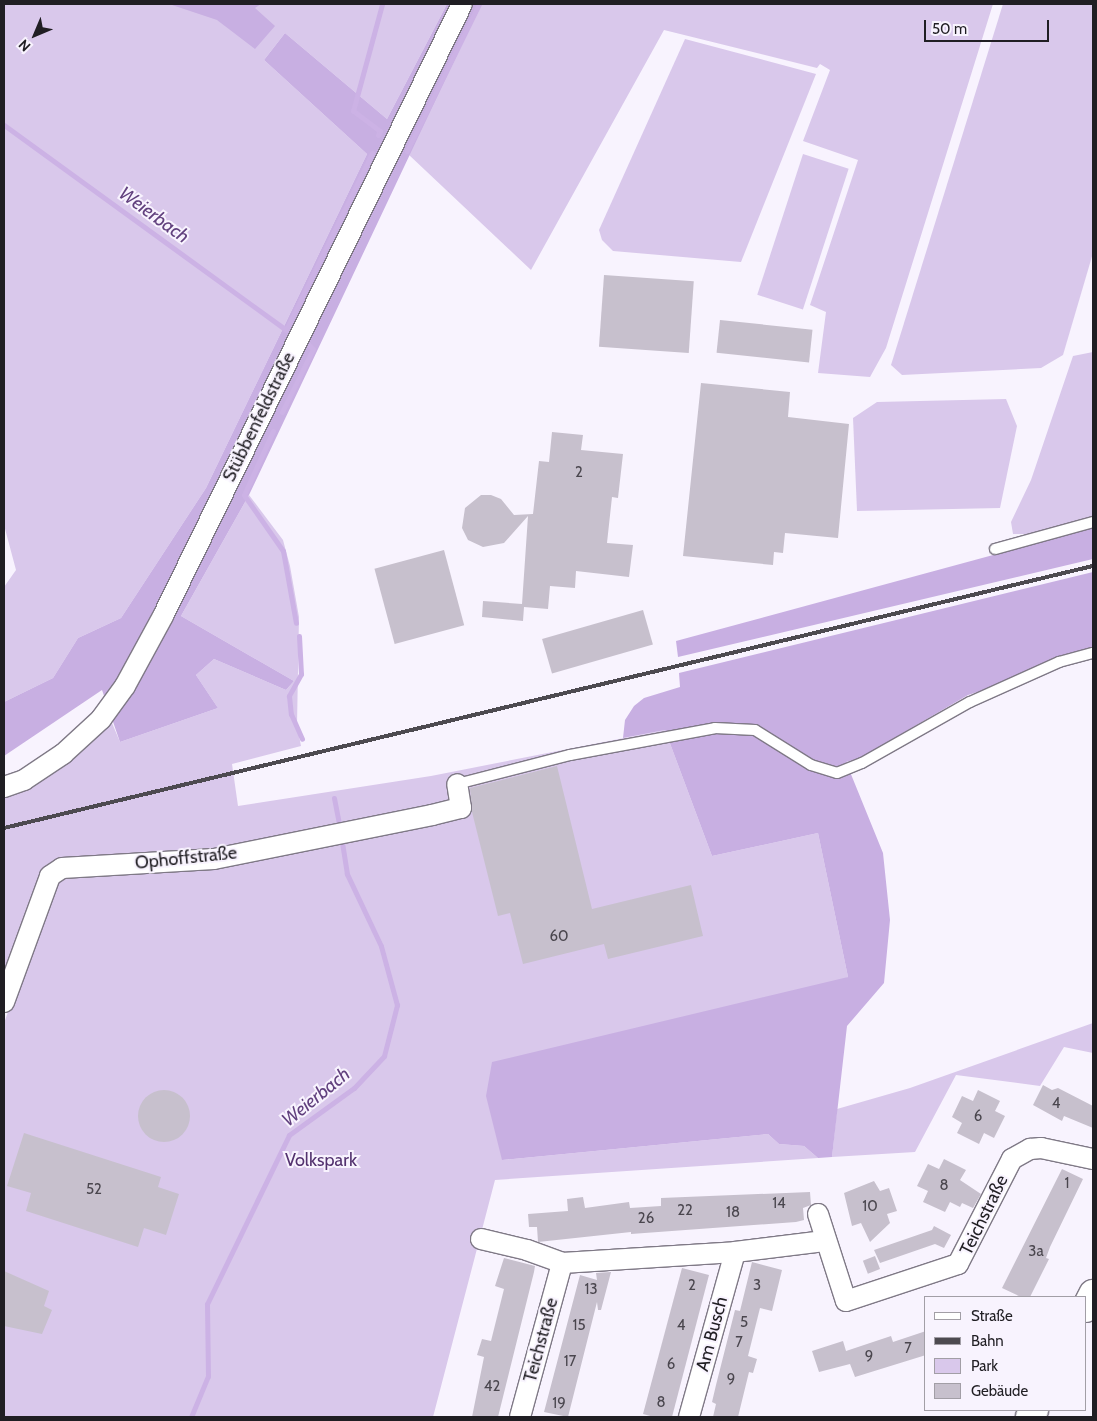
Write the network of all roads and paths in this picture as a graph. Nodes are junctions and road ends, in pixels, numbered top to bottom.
1 (462, 4) edge
2 (1093, 522) edge
3 (995, 549) dead end
4 (1093, 653) edge
5 (457, 784) joint
6 (4, 787) edge
7 (4, 1002) edge
8 (1093, 1159) edge
9 (818, 1214) dead end
10 (481, 1239) dead end
11 (824, 1240) junction
12 (735, 1252) junction
13 (562, 1263) junction
14 (1093, 1294) edge
15 (1087, 1306) edge
16 (520, 1417) edge
17 (689, 1417) edge

1 - 6 street, Stübbenfeldstraße
2 - 3 lane
4 - 5 lane
5 - 7 street, Ophoffstraße
8 - 11 street, Teichstraße
9 - 11 street, Teichstraße
10 - 13 street
11 - 12 street
12 - 13 street
12 - 17 street, Am Busch
13 - 16 street, Teichstraße
14 - 15 main road

